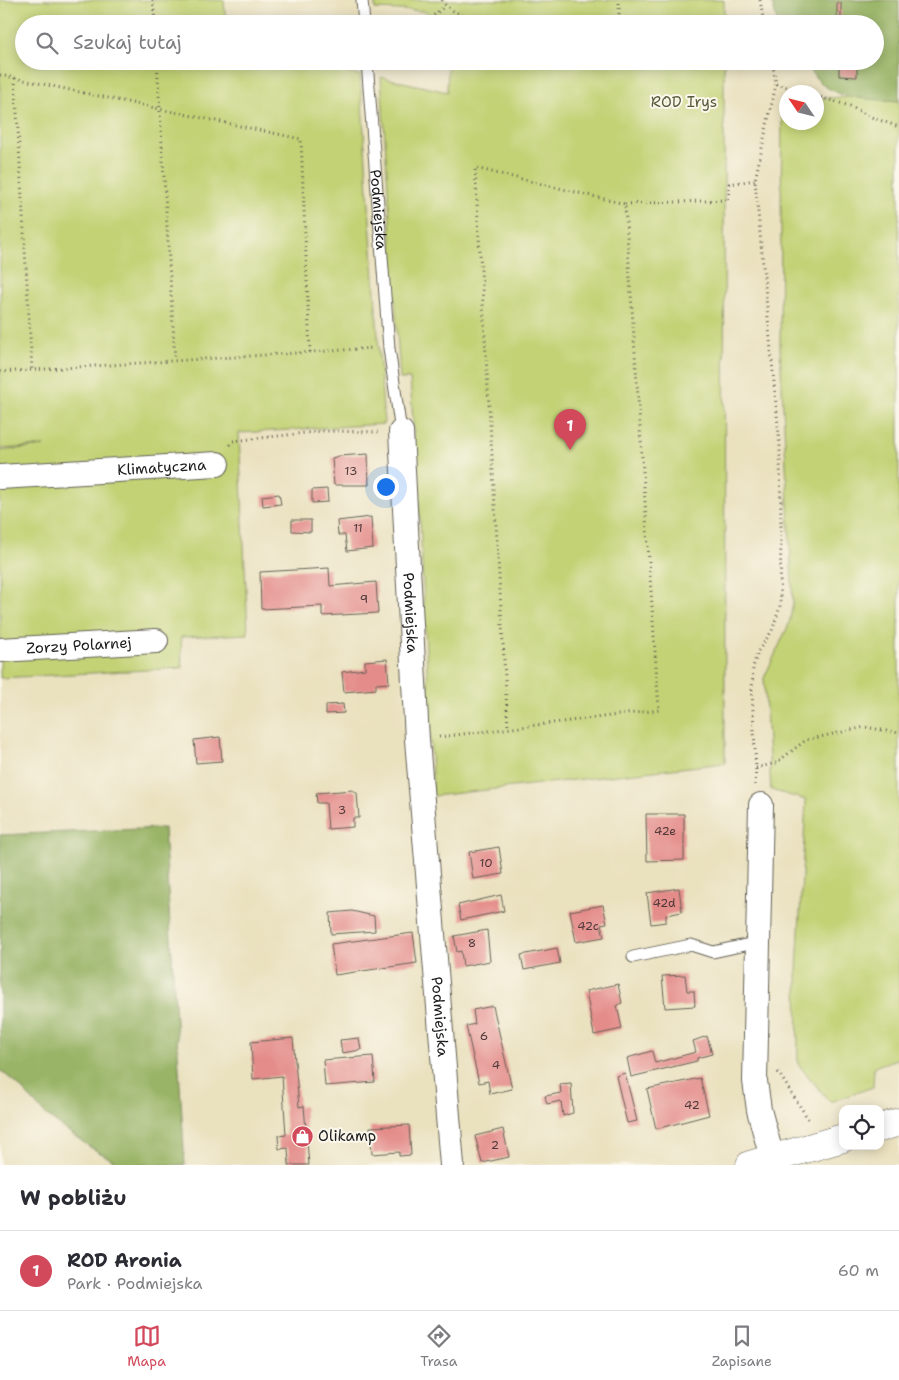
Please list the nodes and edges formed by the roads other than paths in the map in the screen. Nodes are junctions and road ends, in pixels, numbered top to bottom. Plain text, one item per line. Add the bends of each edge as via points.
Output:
1 (362, 0) edge
2 (363, 15) edge
3 (368, 70) edge
4 (400, 432) joint
5 (217, 464) road end
6 (0, 477) edge
7 (156, 641) dead end
8 (0, 650) edge
9 (761, 805) road end
10 (759, 942) junction
11 (633, 957) dead end
12 (899, 1122) edge
13 (884, 1127) edge
14 (839, 1139) edge
15 (766, 1163) edge
16 (452, 1165) edge

1 - 2 lane
3 - 4 lane, Podmiejska via 389,348
4 - 16 street, Podmiejska via 417,740
5 - 6 street, Klimatyczna
7 - 8 street, Zorzy Polarnej
9 - 10 street
10 - 11 lane via 713,952 691,946
10 - 15 street via 755,1081
12 - 13 street
14 - 15 street

